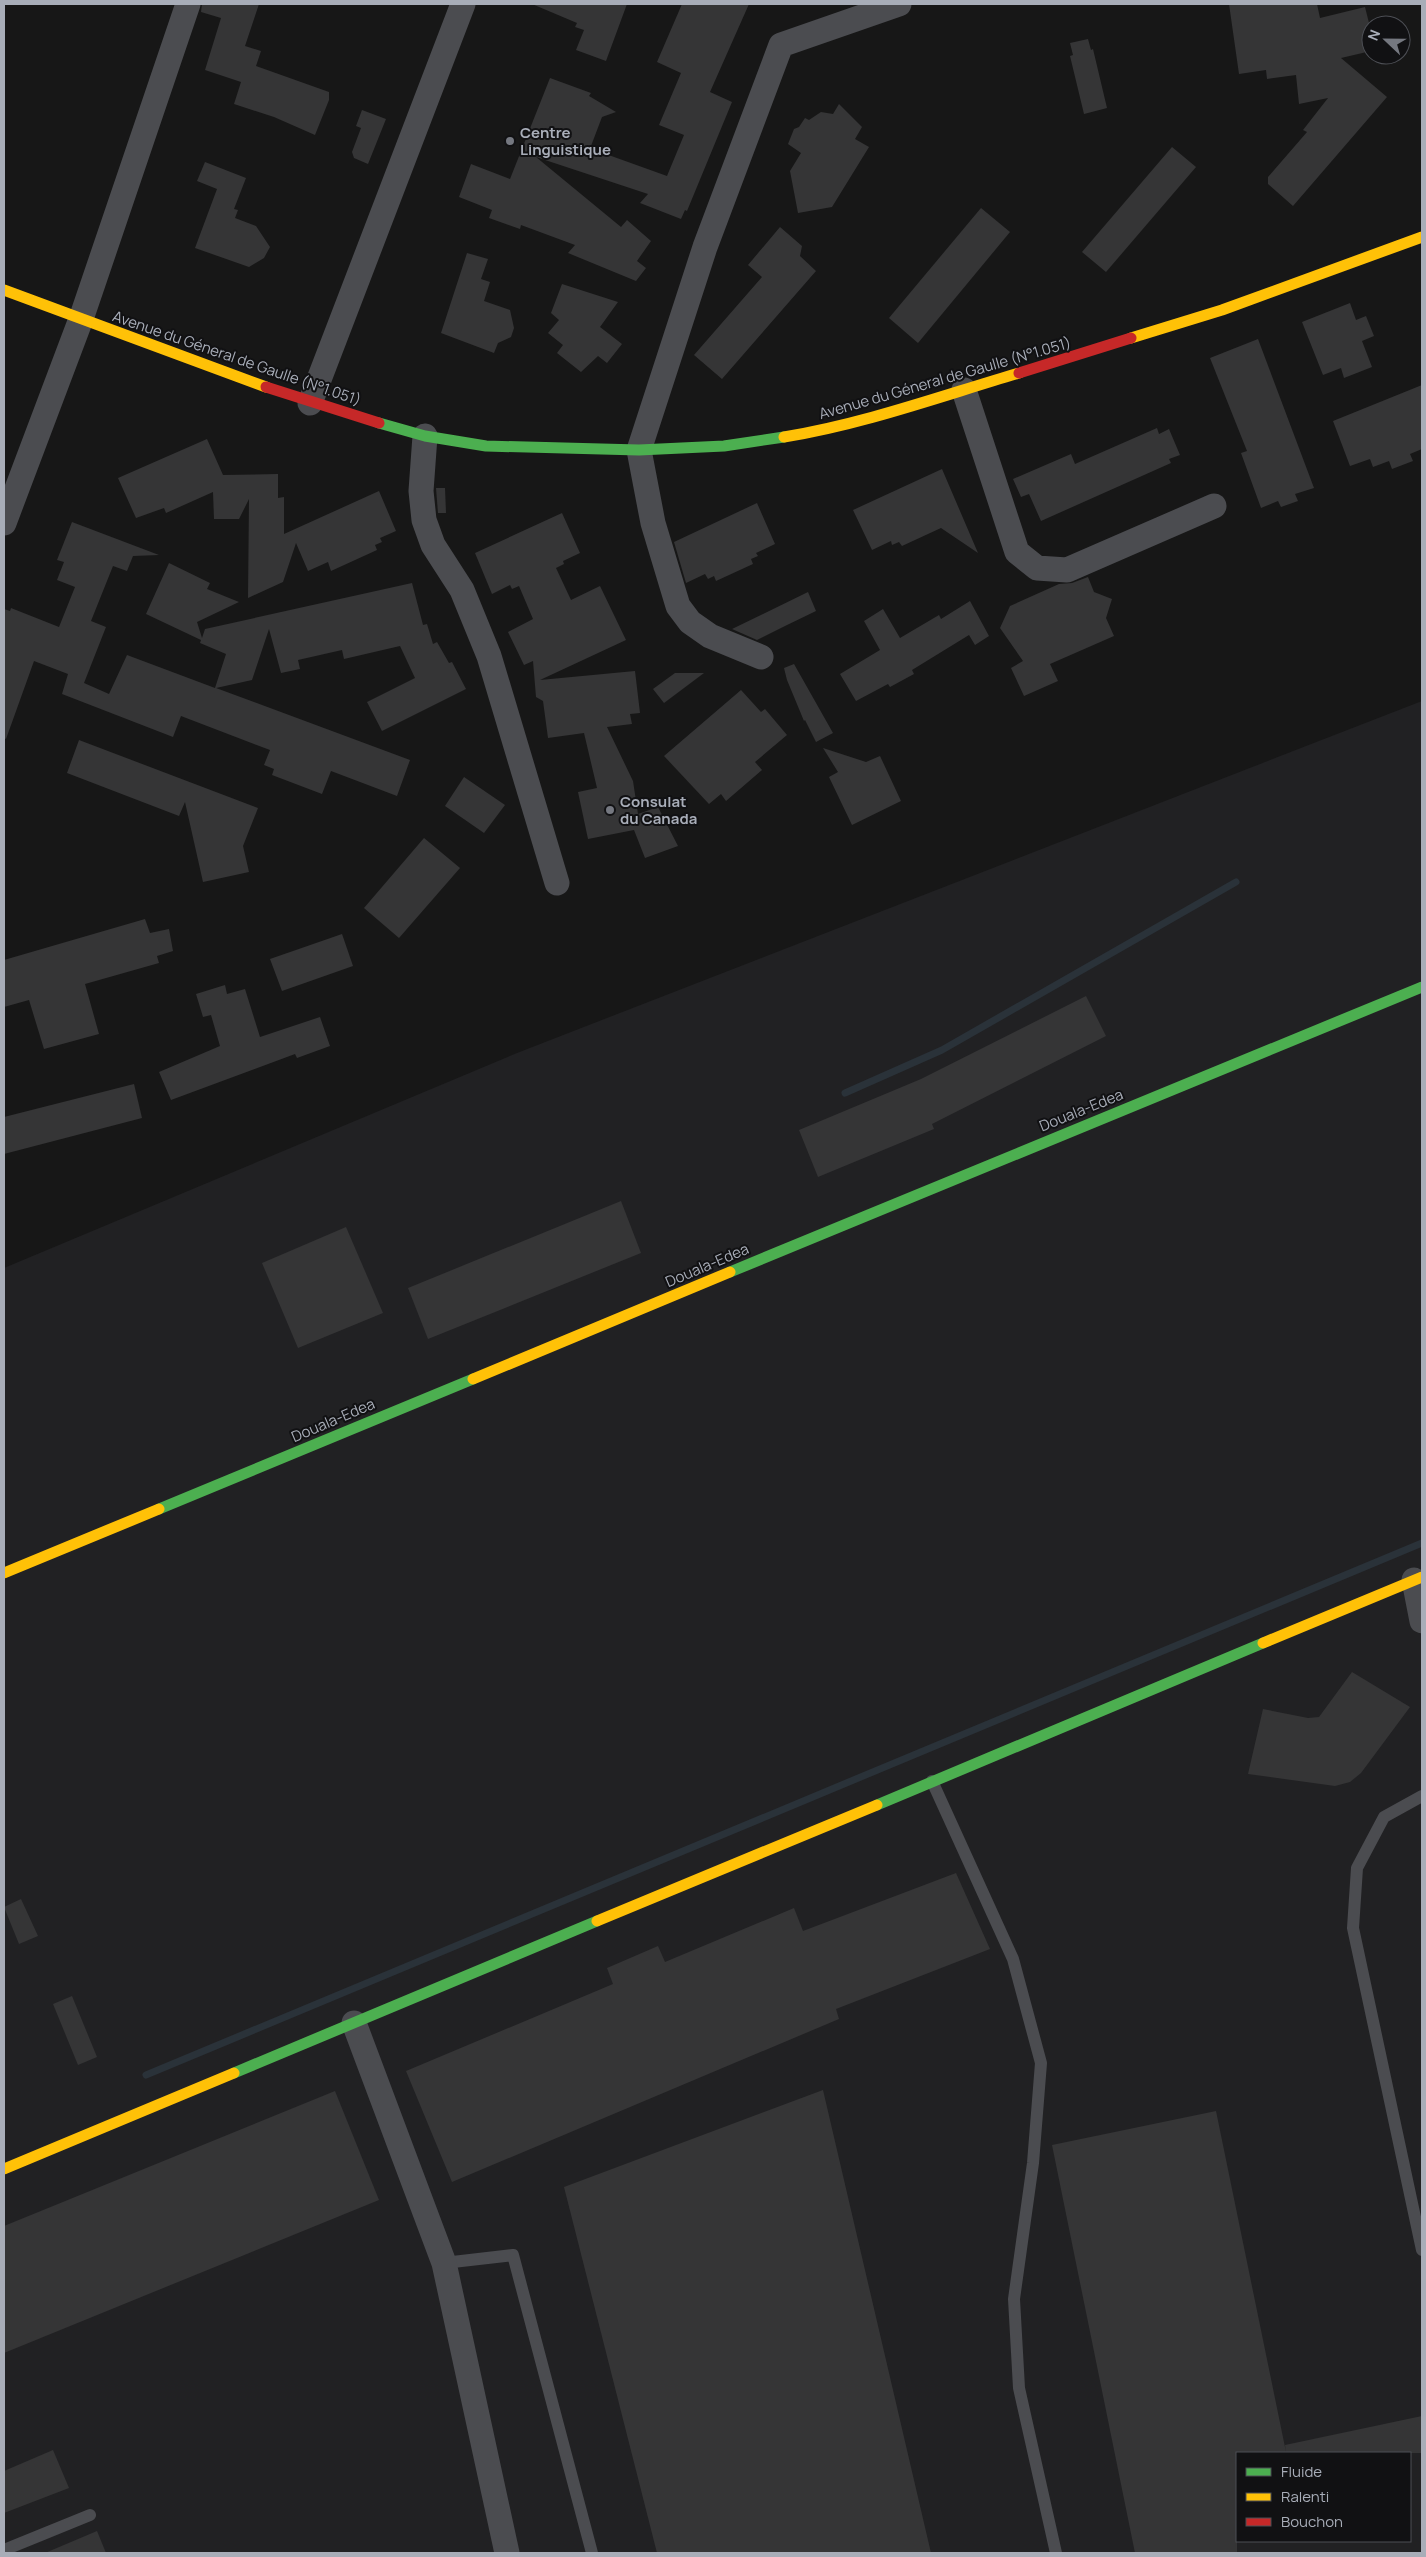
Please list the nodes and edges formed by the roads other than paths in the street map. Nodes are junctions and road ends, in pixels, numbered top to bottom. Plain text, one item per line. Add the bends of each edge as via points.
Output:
1 (188, 4) edge
2 (463, 4) edge
3 (900, 4) edge
4 (1422, 236) edge
5 (4, 290) edge
6 (81, 319) junction
7 (964, 390) junction
8 (310, 403) junction
9 (425, 436) junction
10 (639, 450) junction
11 (1214, 506) dead end
12 (4, 523) edge
13 (761, 657) dead end
14 (557, 883) dead end
15 (1422, 988) edge
16 (4, 1573) edge
17 (1418, 1579) edge
18 (1422, 1621) edge
19 (932, 1781) junction
20 (1422, 1796) edge
21 (354, 2023) junction
22 (4, 2169) edge
23 (1422, 2250) edge
24 (444, 2263) junction
25 (90, 2515) dead end
26 (4, 2550) edge
27 (507, 2553) edge
28 (592, 2553) edge
29 (1056, 2553) edge

1 - 6 street
2 - 8 street
3 - 10 street via 781,45 705,247
4 - 7 main road, Avenue du Géneral de Gaulle (N°1.051) via 1222,310
5 - 6 main road, Avenue du Géneral de Gaulle (N°1.051)
6 - 8 main road, Avenue du Géneral de Gaulle (N°1.051)
6 - 12 street
7 - 10 main road, Avenue du Géneral de Gaulle (N°1.051) via 815,432 724,446
7 - 11 street via 1018,552 1037,568 1067,570
8 - 9 main road, Avenue du Géneral de Gaulle (N°1.051)
9 - 10 main road, Avenue du Géneral de Gaulle (N°1.051) via 486,446
9 - 14 street via 421,491 424,520 434,545 462,590 489,656
10 - 13 street via 653,522 678,606 690,622 710,636
15 - 16 main road, Douala-Edea via 1032,1146
17 - 18 street
17 - 19 main road
19 - 21 main road
19 - 29 lane via 1013,1959 1041,2063 1033,2163 1014,2299 1019,2388
20 - 23 lane via 1384,1817 1357,1868 1353,1928
21 - 22 main road
21 - 24 street
24 - 27 street
24 - 28 lane via 513,2255
25 - 26 lane

